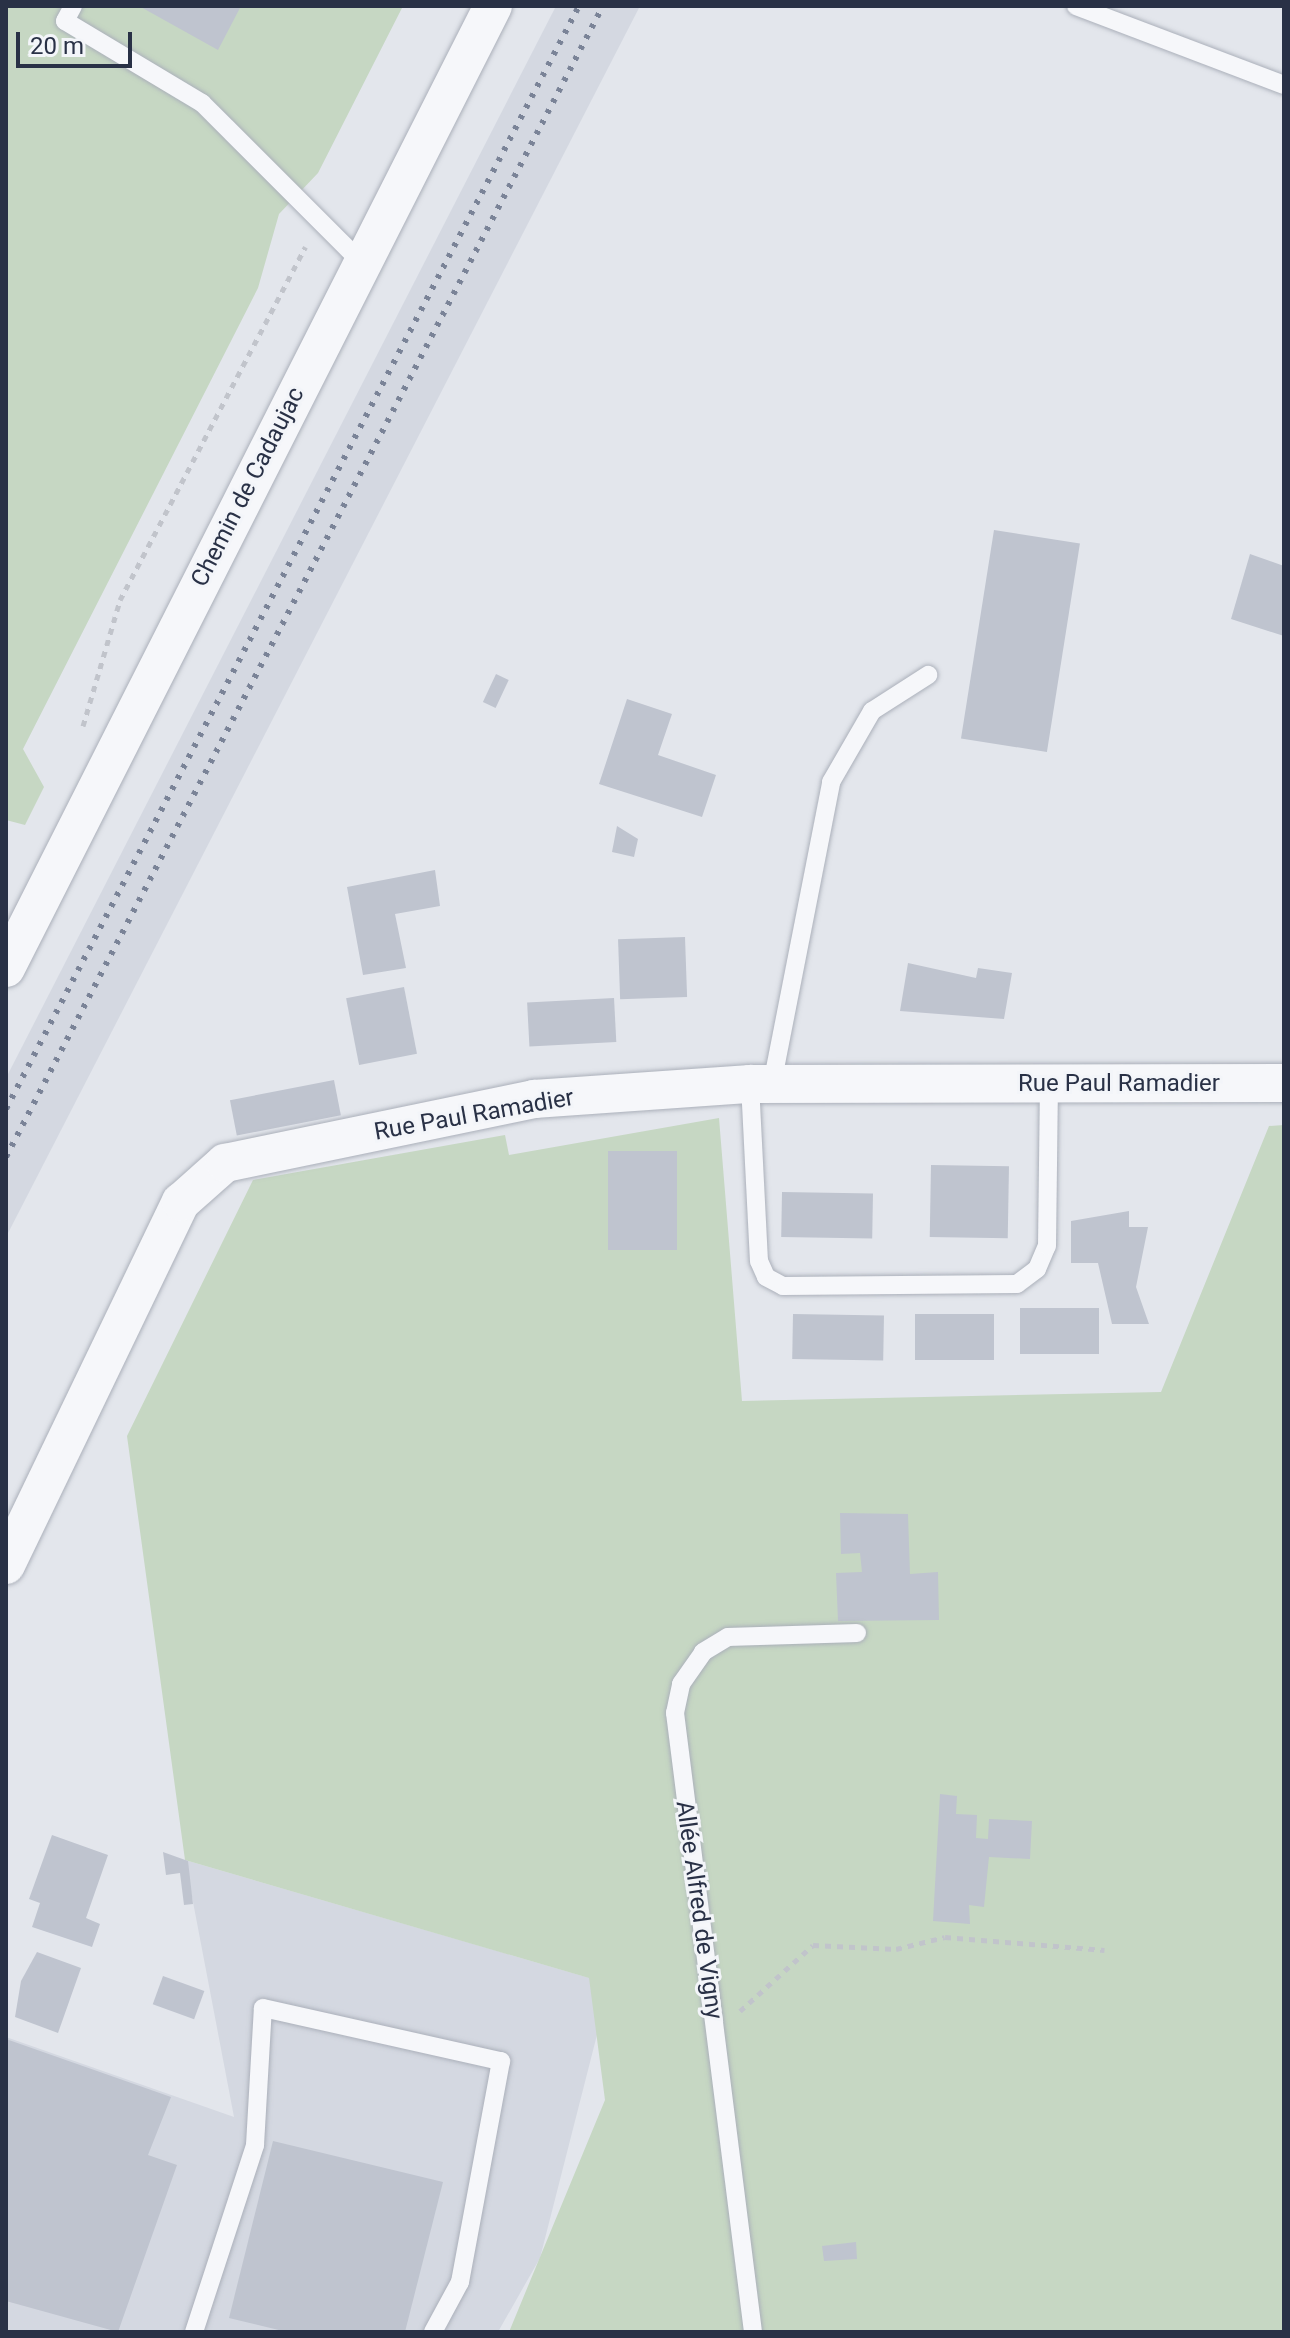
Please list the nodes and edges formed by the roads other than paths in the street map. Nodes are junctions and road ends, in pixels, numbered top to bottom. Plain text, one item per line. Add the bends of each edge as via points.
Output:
1 (73, 6) edge
2 (493, 6) edge
3 (1076, 6) edge
4 (1284, 85) edge
5 (361, 262) junction
6 (928, 675) dead end
7 (6, 968) edge
8 (1284, 1083) edge
9 (761, 1084) junction
10 (1049, 1085) junction
11 (6, 1565) edge
12 (857, 1633) dead end
13 (194, 2332) edge
14 (433, 2332) edge
15 (753, 2332) edge

1 - 5 lane via 65,21 202,103
2 - 5 street, Chemin de Cadaujac
3 - 4 lane
5 - 7 street, Chemin de Cadaujac
6 - 9 lane via 872,711 831,782
8 - 10 street, Rue Paul Ramadier
9 - 10 street, Rue Paul Ramadier
9 - 10 lane via 759,1261 766,1277 783,1286 1017,1284 1037,1269 1047,1246
9 - 11 street, Rue Paul Ramadier via 534,1099 208,1171 169,1225
12 - 15 lane, Allée Alfred de Vigny via 728,1637 703,1652 681,1684 679,1761
13 - 14 lane via 255,2145 263,2008 501,2061 460,2282

